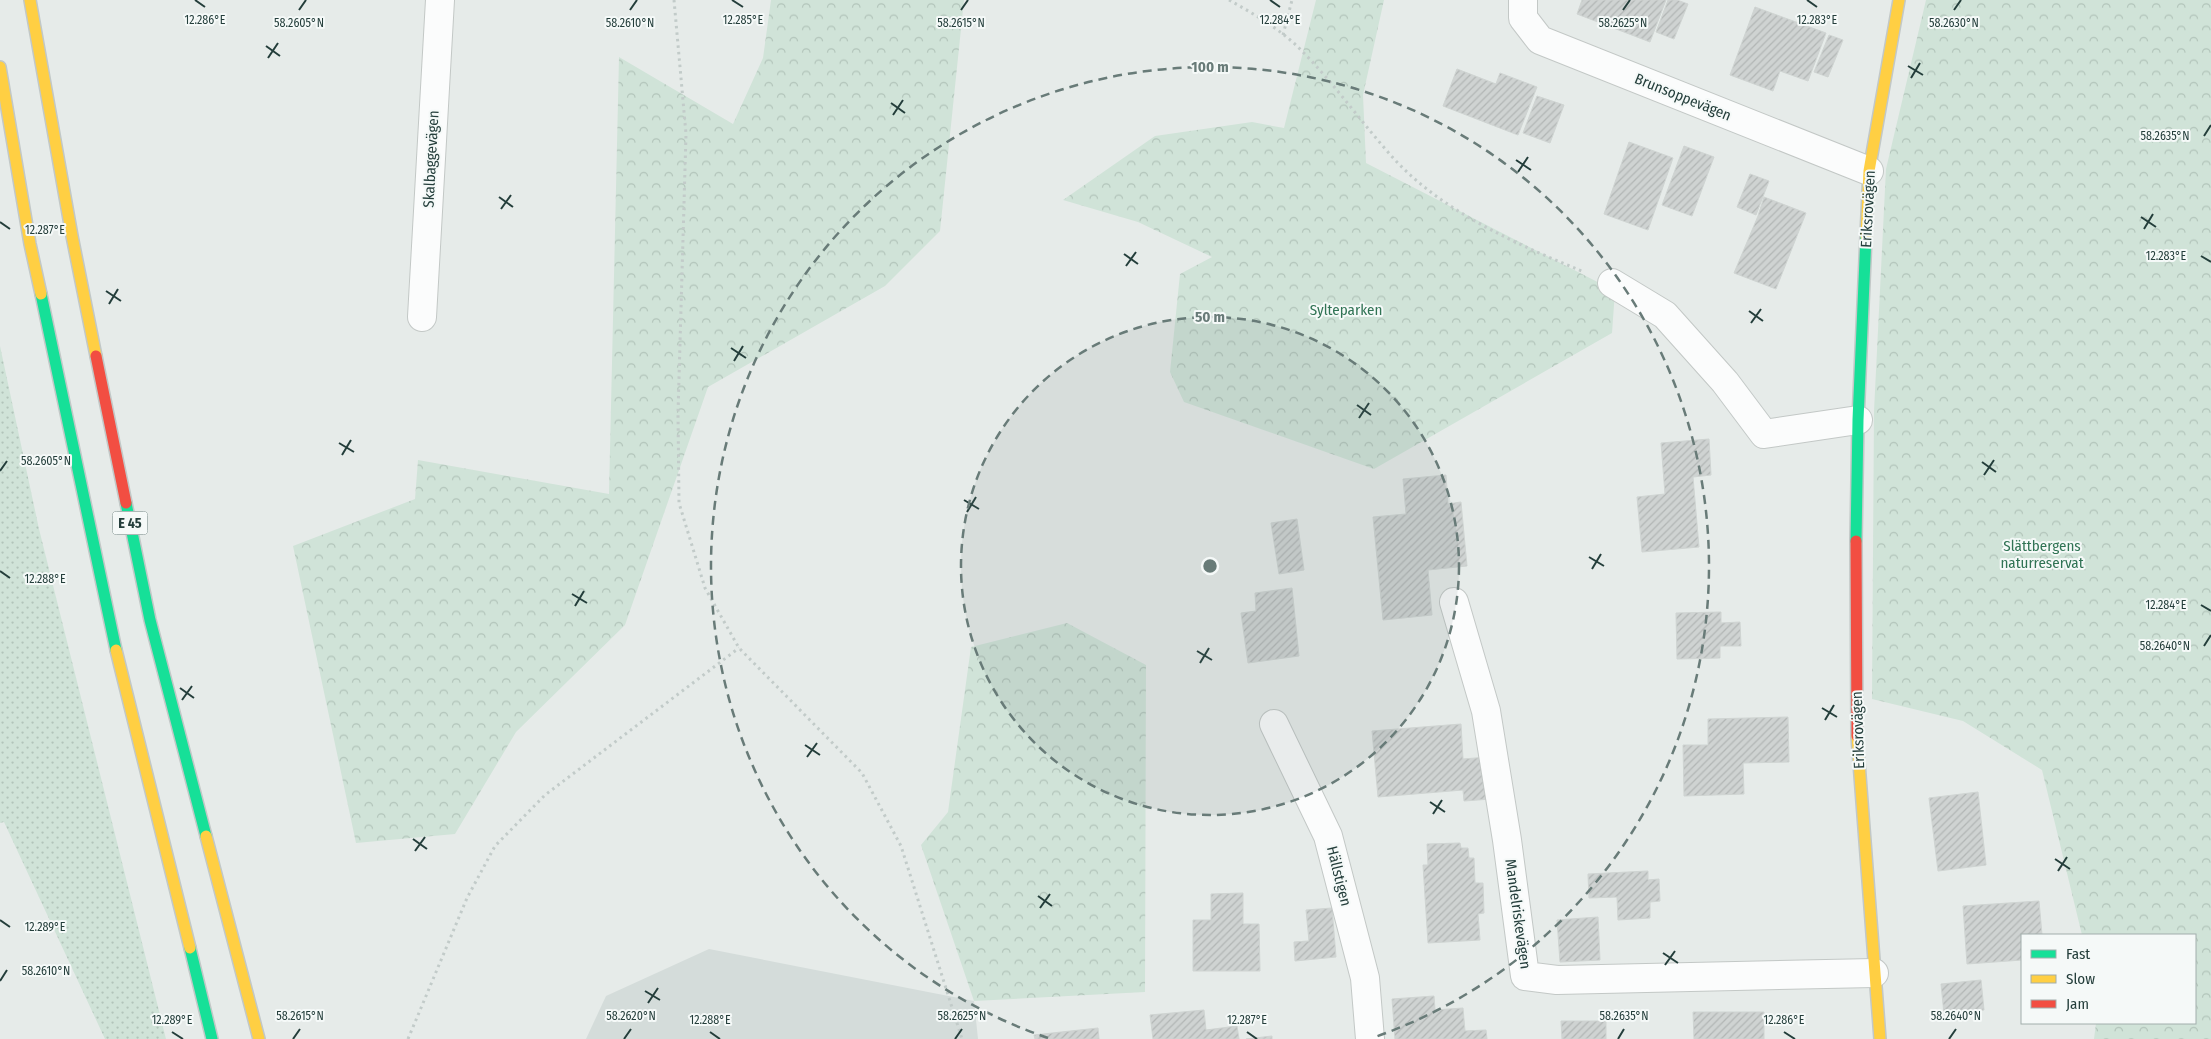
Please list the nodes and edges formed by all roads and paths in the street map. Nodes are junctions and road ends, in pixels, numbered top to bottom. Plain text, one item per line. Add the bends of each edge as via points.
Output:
1 (30, 0) edge
2 (440, 0) edge
3 (674, 0) edge
4 (1229, 0) edge
5 (1292, 0) edge
6 (1523, 0) edge
7 (1899, 0) edge
8 (1283, 35) junction
9 (0, 67) edge
10 (1869, 171) junction
11 (1612, 283) joint
12 (422, 317) dead end
13 (1858, 420) junction
14 (1454, 602) dead end
15 (739, 648) junction
16 (1274, 724) dead end
17 (1874, 973) junction
18 (212, 1039) edge
19 (259, 1039) edge
20 (408, 1039) edge
21 (962, 1039) edge
22 (1370, 1039) edge
23 (1880, 1039) edge

1 - 19 main road, E 45 via 72,236 150,620
2 - 12 street, Skalbaggevägen
3 - 15 path via 686,134 678,413 679,503 705,588
4 - 8 path via 1260,17
5 - 8 path
6 - 10 street, Brunsoppevägen via 1524,18 1540,40
7 - 10 main road, Eriksrovägen
8 - 11 path via 1300,48 1397,162 1434,194 1478,222 1540,253
9 - 18 main road, E 45 via 30,244 114,642
10 - 13 main road, Eriksrovägen
11 - 13 street via 1665,315 1725,382 1764,434
13 - 17 main road, Eriksrovägen via 1857,738
14 - 17 street, Mandelriskevägen via 1486,711 1525,976 1557,980
15 - 20 path via 545,795 495,846 467,898
15 - 21 path via 862,773 901,846
16 - 22 street, Hällstigen via 1328,836 1364,978
17 - 23 main road, Eriksrovägen

